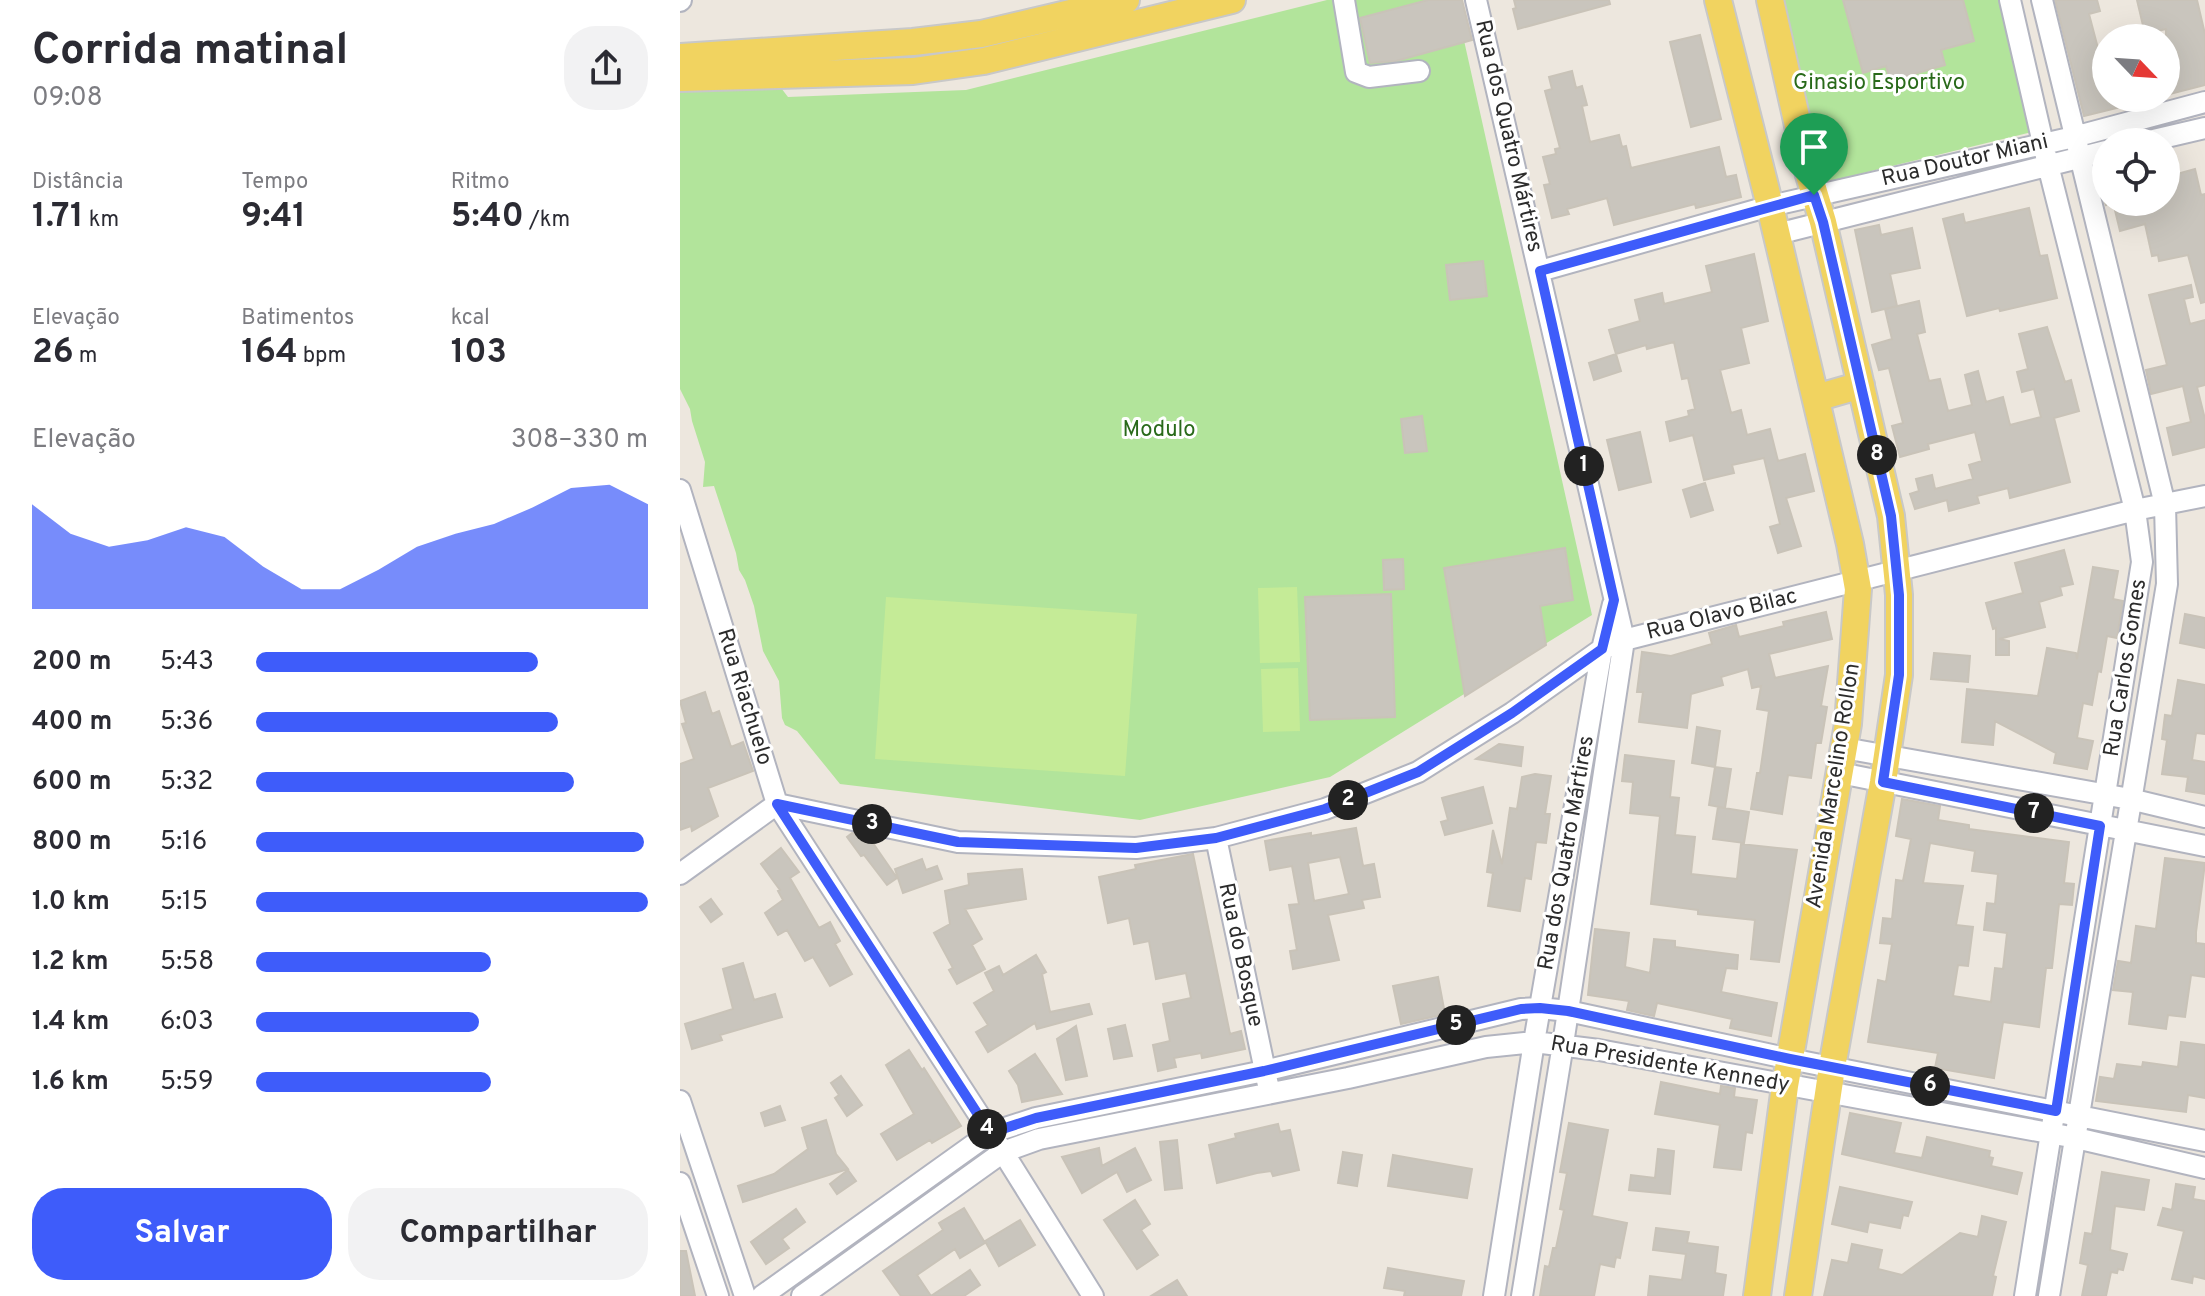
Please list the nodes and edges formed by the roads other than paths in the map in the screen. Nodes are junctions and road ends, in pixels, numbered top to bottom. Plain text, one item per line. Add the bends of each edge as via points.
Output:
1 (1126, 0) edge
2 (1232, 0) edge
3 (1344, 0) edge
4 (1476, 0) edge
5 (1718, 0) edge
6 (1770, 0) edge
7 (2010, 0) edge
8 (2042, 0) edge
9 (680, 57) edge
10 (1419, 71) dead end
11 (680, 78) edge
12 (2205, 102) edge
13 (2205, 128) edge
14 (2180, 134) edge
15 (2074, 137) junction
16 (2043, 144) junction
17 (2092, 155) edge
18 (2079, 158) junction
19 (2048, 165) junction
20 (1814, 195) junction
21 (1770, 206) junction
22 (1823, 222) junction
23 (1777, 234) junction
24 (1540, 271) junction
25 (1861, 385) junction
26 (1816, 398) junction
27 (680, 490) edge
28 (2205, 496) edge
29 (2165, 505) junction
30 (2135, 510) junction
31 (1897, 572) junction
32 (1856, 580) junction
33 (1614, 600) junction
34 (1624, 640) junction
35 (1602, 649) junction
36 (1842, 761) junction
37 (1885, 769) junction
38 (2105, 796) junction
39 (2130, 799) junction
40 (777, 804) junction
41 (2205, 817) edge
42 (2100, 826) junction
43 (2125, 830) junction
44 (1216, 838) junction
45 (2205, 846) edge
46 (1564, 870) junction
47 (1589, 873) junction
48 (680, 874) edge
49 (1540, 1008) junction
50 (1568, 1011) junction
51 (1534, 1042) junction
52 (1563, 1044) junction
53 (1790, 1059) junction
54 (1832, 1067) junction
55 (1264, 1071) junction
56 (1785, 1086) junction
57 (1966, 1093) junction
58 (1270, 1094) junction
59 (1828, 1094) junction
60 (680, 1101) edge
61 (2056, 1111) junction
62 (2080, 1114) junction
63 (1959, 1117) junction
64 (990, 1133) junction
65 (2052, 1134) junction
66 (2076, 1138) junction
67 (2205, 1141) edge
68 (1003, 1152) junction
69 (2205, 1168) edge
70 (680, 1183) edge
71 (718, 1296) edge
72 (745, 1296) edge
73 (762, 1296) edge
74 (802, 1296) edge
75 (1093, 1296) edge
76 (1494, 1296) edge
77 (1522, 1296) edge
78 (1757, 1296) edge
79 (1798, 1296) edge
80 (2025, 1296) edge
81 (2049, 1296) edge

1 - 9 main road via 981,34
2 - 11 main road via 956,65
3 - 10 street via 1356,72 1369,77
4 - 24 street, Rua dos Quatro Mártires
5 - 21 main road, Avenida Marcelino Rollon
6 - 20 main road, Avenida Marcelino Rollon
7 - 16 street, Rua Carlos Gomes
8 - 15 street, Rua Carlos Gomes
12 - 15 street, Rua Doutor Miani
13 - 14 street
15 - 16 street, Rua Doutor Miani
15 - 18 street, Rua Carlos Gomes
16 - 19 street, Rua Carlos Gomes
16 - 20 street, Rua Doutor Miani
17 - 18 street, Rua Doutor Miani
18 - 19 street, Rua Doutor Miani
18 - 29 street, Rua Carlos Gomes
19 - 22 street, Rua Doutor Miani
19 - 30 street, Rua Carlos Gomes
20 - 21 street, Rua Doutor Miani
20 - 22 main road, Avenida Marcelino Rollon
21 - 23 main road, Avenida Marcelino Rollon
21 - 24 street, Rua Doutor Miani
22 - 23 street, Rua Doutor Miani
22 - 25 main road, Avenida Marcelino Rollon
23 - 26 main road, Avenida Marcelino Rollon
24 - 33 street, Rua dos Quatro Mártires
25 - 26 main road
25 - 31 main road, Avenida Marcelino Rollon via 1891,516
26 - 32 main road, Avenida Marcelino Rollon
27 - 40 street, Rua Riachuelo
28 - 29 street, Rua Olavo Bilac
29 - 30 street, Rua Olavo Bilac
29 - 39 street, Rua Carlos Gomes via 2167,584
30 - 31 street, Rua Olavo Bilac
30 - 38 street, Rua Carlos Gomes via 2142,562
31 - 32 street, Rua Olavo Bilac
31 - 37 main road, Avenida Marcelino Rollon via 1899,675
32 - 34 street, Rua Olavo Bilac
32 - 36 main road, Avenida Marcelino Rollon via 1855,652
33 - 34 street, Rua dos Quatro Mártires
33 - 35 street, Rua dos Quatro Mártires
34 - 35 street, Rua Olavo Bilac
34 - 47 street, Rua dos Quatro Mártires
35 - 44 street, Rua Olavo Bilac via 1418,772 1325,809
35 - 46 street, Rua dos Quatro Mártires
36 - 37 street
36 - 53 main road, Avenida Marcelino Rollon
37 - 38 street
37 - 42 street
37 - 54 main road, Avenida Marcelino Rollon
38 - 39 street
38 - 42 street, Rua Carlos Gomes
39 - 41 street
39 - 43 street, Rua Carlos Gomes
40 - 44 street, Rua Olavo Bilac via 958,842 1136,848
40 - 48 street
40 - 64 street, Rua Riachuelo
42 - 43 street
42 - 61 street, Rua Carlos Gomes
43 - 45 street
43 - 62 street, Rua Carlos Gomes
44 - 55 street, Rua do Bosque
46 - 47 street
46 - 49 street, Rua dos Quatro Mártires
47 - 50 street, Rua dos Quatro Mártires
49 - 50 street, Rua Presidente Kennedy
49 - 51 street, Rua dos Quatro Mártires
49 - 55 street, Rua Presidente Kennedy
50 - 52 street, Rua dos Quatro Mártires
50 - 53 street, Rua Presidente Kennedy
51 - 52 street, Rua Presidente Kennedy
51 - 58 street, Rua Presidente Kennedy via 1486,1047
51 - 76 street, Rua dos Quatro Mártires
52 - 56 street, Rua Presidente Kennedy
52 - 77 street, Rua dos Quatro Mártires
53 - 54 street, Rua Presidente Kennedy
53 - 56 main road, Avenida Marcelino Rollon
54 - 57 street, Rua Presidente Kennedy
54 - 59 main road, Avenida Marcelino Rollon
55 - 58 street, Rua do Bosque
55 - 64 street, Rua Presidente Kennedy via 1036,1118
56 - 59 street, Rua Presidente Kennedy
56 - 78 main road, Avenida Marcelino Rollon
57 - 61 street, Rua Presidente Kennedy
57 - 63 street
58 - 68 street, Rua Presidente Kennedy via 1039,1139
59 - 63 street, Rua Presidente Kennedy
59 - 79 main road, Avenida Marcelino Rollon
60 - 72 street
61 - 62 street, Rua Presidente Kennedy
61 - 65 street, Rua Carlos Gomes
62 - 66 street, Rua Carlos Gomes
62 - 67 street, Rua Presidente Kennedy
63 - 65 street, Rua Presidente Kennedy
64 - 68 street, Rua Riachuelo
64 - 73 street, Rua Presidente Kennedy
65 - 66 street, Rua Presidente Kennedy
65 - 80 street, Rua Carlos Gomes
66 - 69 street, Rua Presidente Kennedy
66 - 81 street, Rua Carlos Gomes
68 - 74 street, Rua Presidente Kennedy
68 - 75 street, Rua Riachuelo
70 - 71 street

